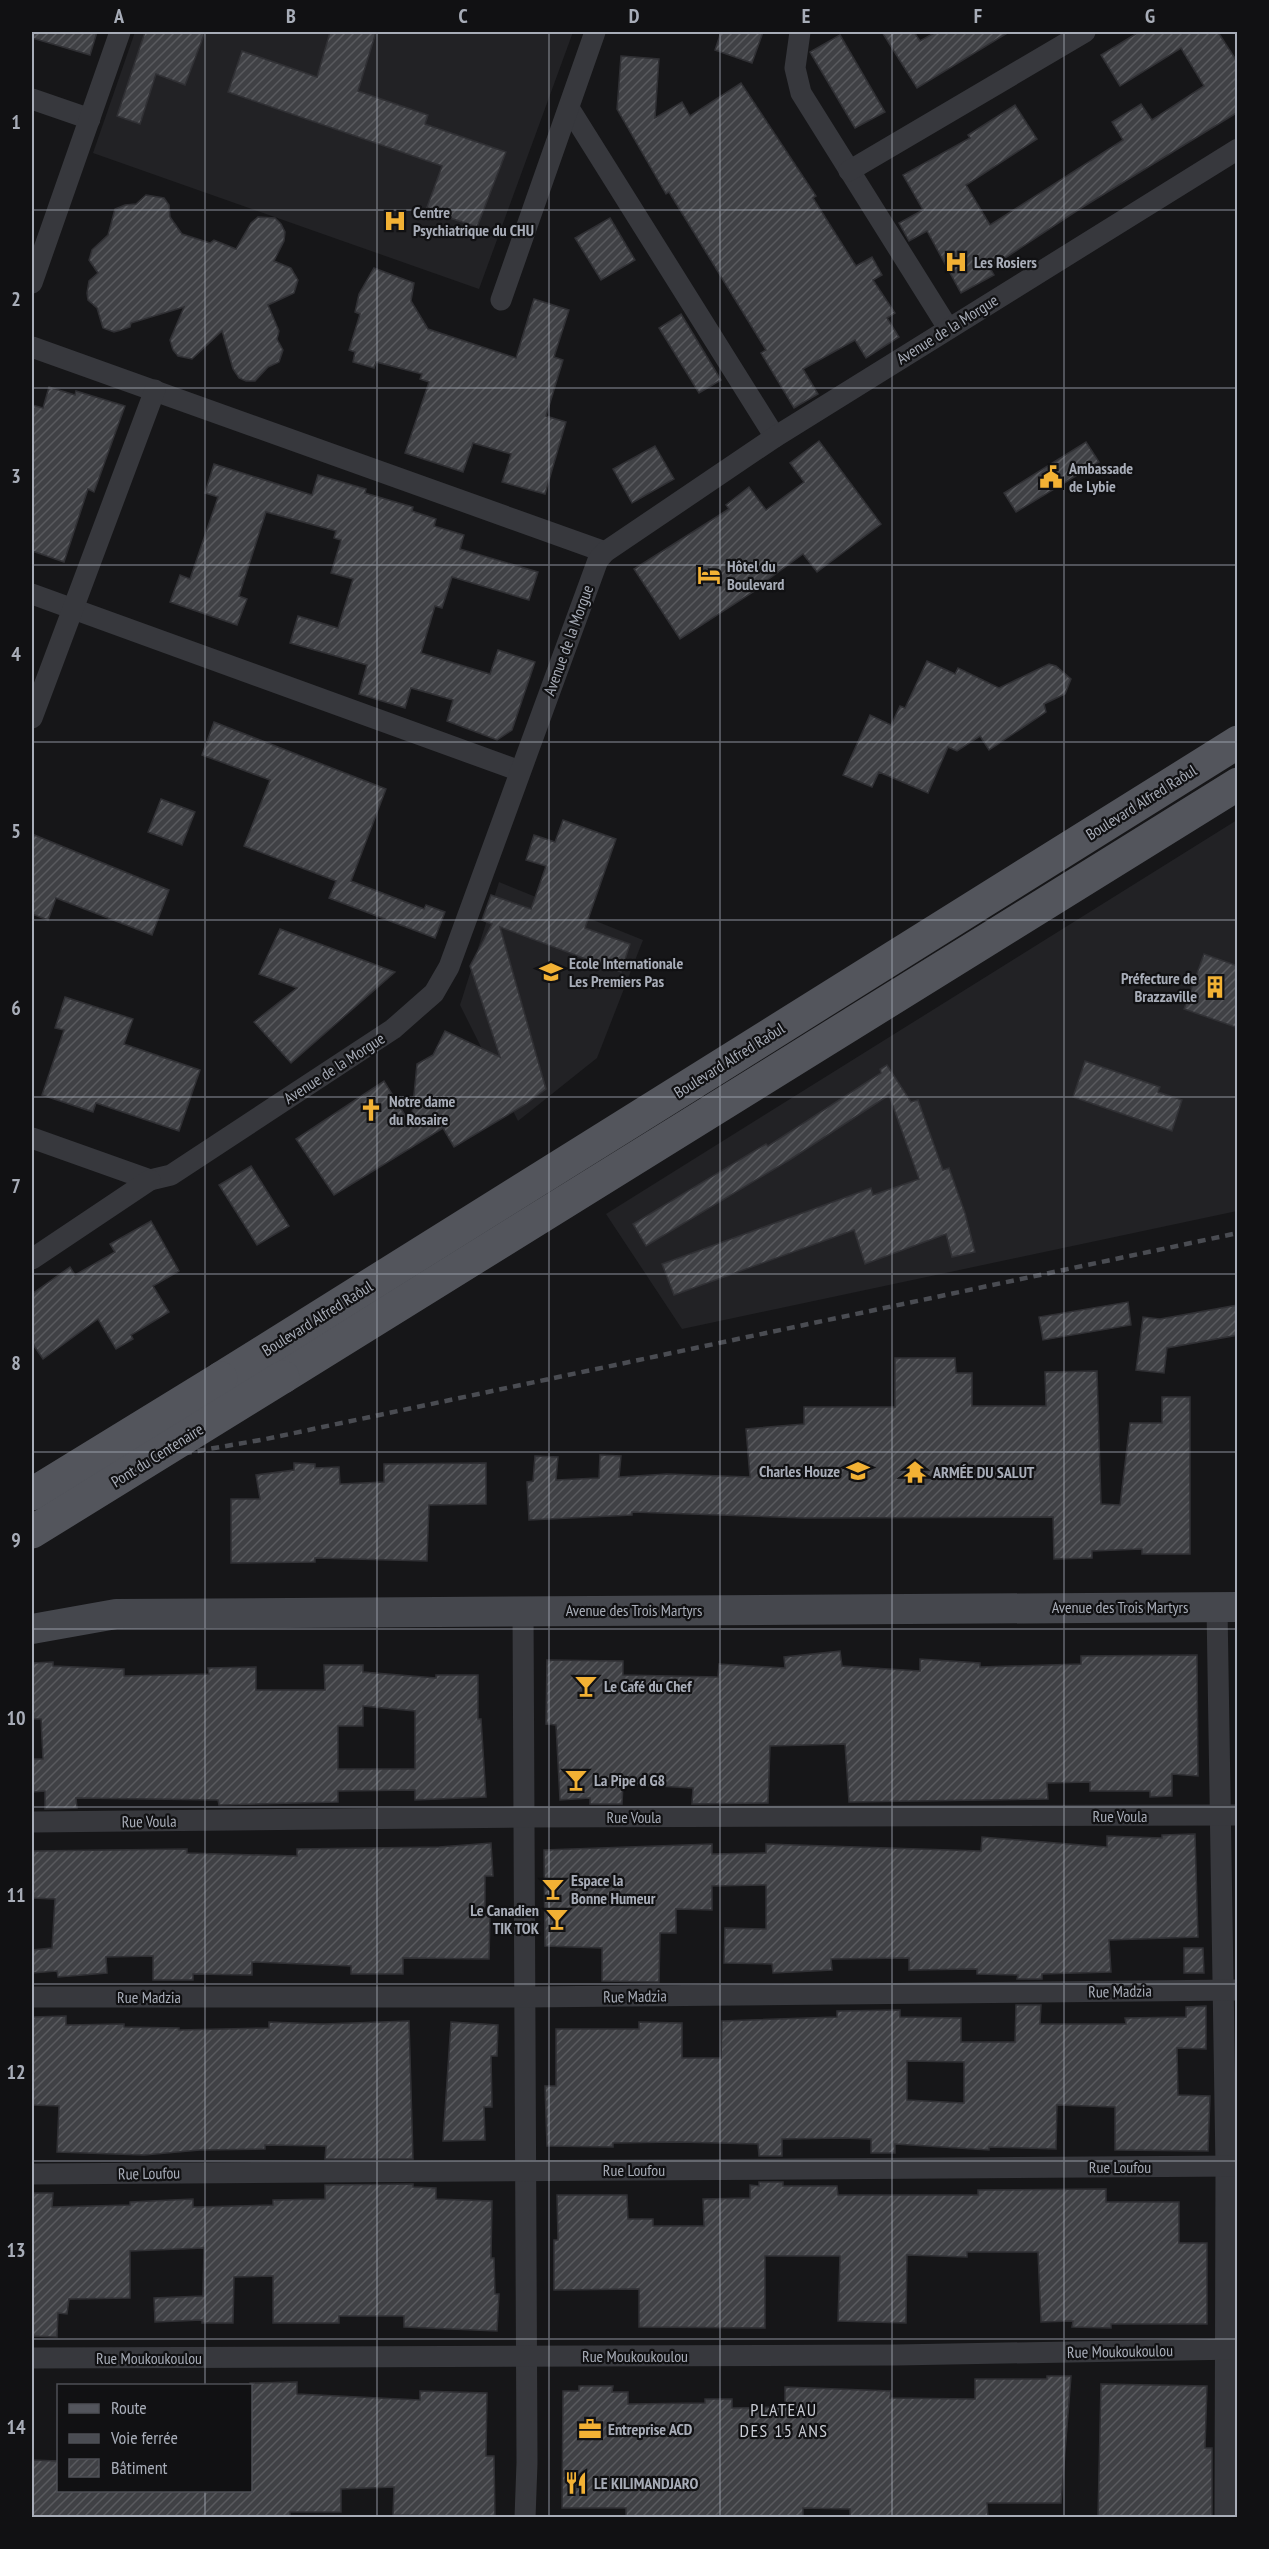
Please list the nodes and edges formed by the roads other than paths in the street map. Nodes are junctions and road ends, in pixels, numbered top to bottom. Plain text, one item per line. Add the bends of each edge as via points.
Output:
1 (120, 32) edge
2 (595, 32) edge
3 (800, 32) edge
4 (1075, 34) edge
5 (32, 99) edge
6 (569, 108) junction
7 (90, 119) junction
8 (1238, 149) edge
9 (849, 171) junction
10 (32, 283) edge
11 (501, 300) dead end
12 (948, 328) junction
13 (32, 347) edge
14 (155, 390) junction
15 (776, 436) junction
16 (605, 552) junction
17 (32, 594) edge
18 (71, 608) junction
19 (32, 718) edge
20 (1238, 742) edge
21 (520, 771) junction
22 (1238, 784) edge
23 (32, 1138) edge
24 (150, 1180) junction
25 (32, 1259) edge
26 (221, 1378) joint
27 (32, 1494) edge
28 (32, 1532) edge
29 (1227, 1607) edge
30 (523, 1610) junction
31 (32, 1629) edge
32 (1228, 1816) edge
33 (525, 1817) junction
34 (32, 1822) edge
35 (1230, 1990) edge
36 (32, 1997) edge
37 (526, 1997) junction
38 (1232, 2166) edge
39 (524, 2171) junction
40 (32, 2174) edge
41 (1231, 2349) edge
42 (525, 2356) junction
43 (32, 2358) edge
44 (525, 2517) edge
45 (1225, 2517) edge

1 - 7 street
2 - 6 street
3 - 9 street via 795,68 801,93
4 - 9 street
5 - 7 street
6 - 11 street
6 - 15 street
7 - 10 street
8 - 12 street, Avenue de la Morgue
9 - 12 street
12 - 15 street, Avenue de la Morgue
13 - 14 street
14 - 16 street
14 - 18 street
15 - 16 street, Avenue de la Morgue
16 - 21 street, Avenue de la Morgue via 598,560
17 - 18 street
18 - 19 street
18 - 21 street
20 - 26 main road, Boulevard Alfred Raôul
21 - 24 street, Avenue de la Morgue via 449,967 434,993 393,1029 181,1169
22 - 28 main road, Pont du Centenaire, bridge
23 - 24 street
24 - 25 street, Avenue de la Morgue
26 - 27 main road, Pont du Centenaire, bridge
29 - 30 main road, Avenue des Trois Martyrs
29 - 32 street
30 - 31 main road, Avenue des Trois Martyrs via 116,1614
30 - 33 street
32 - 33 street, Rue Voula
32 - 35 street
33 - 34 street, Rue Voula
33 - 37 street
35 - 37 street, Rue Madzia
35 - 38 street
36 - 37 street, Rue Madzia
37 - 39 street
38 - 39 street, Rue Loufou
38 - 41 street
39 - 40 street, Rue Loufou
39 - 42 street
41 - 42 street, Rue Moukoukoulou
41 - 45 street
42 - 43 street, Rue Moukoukoulou
42 - 44 street

